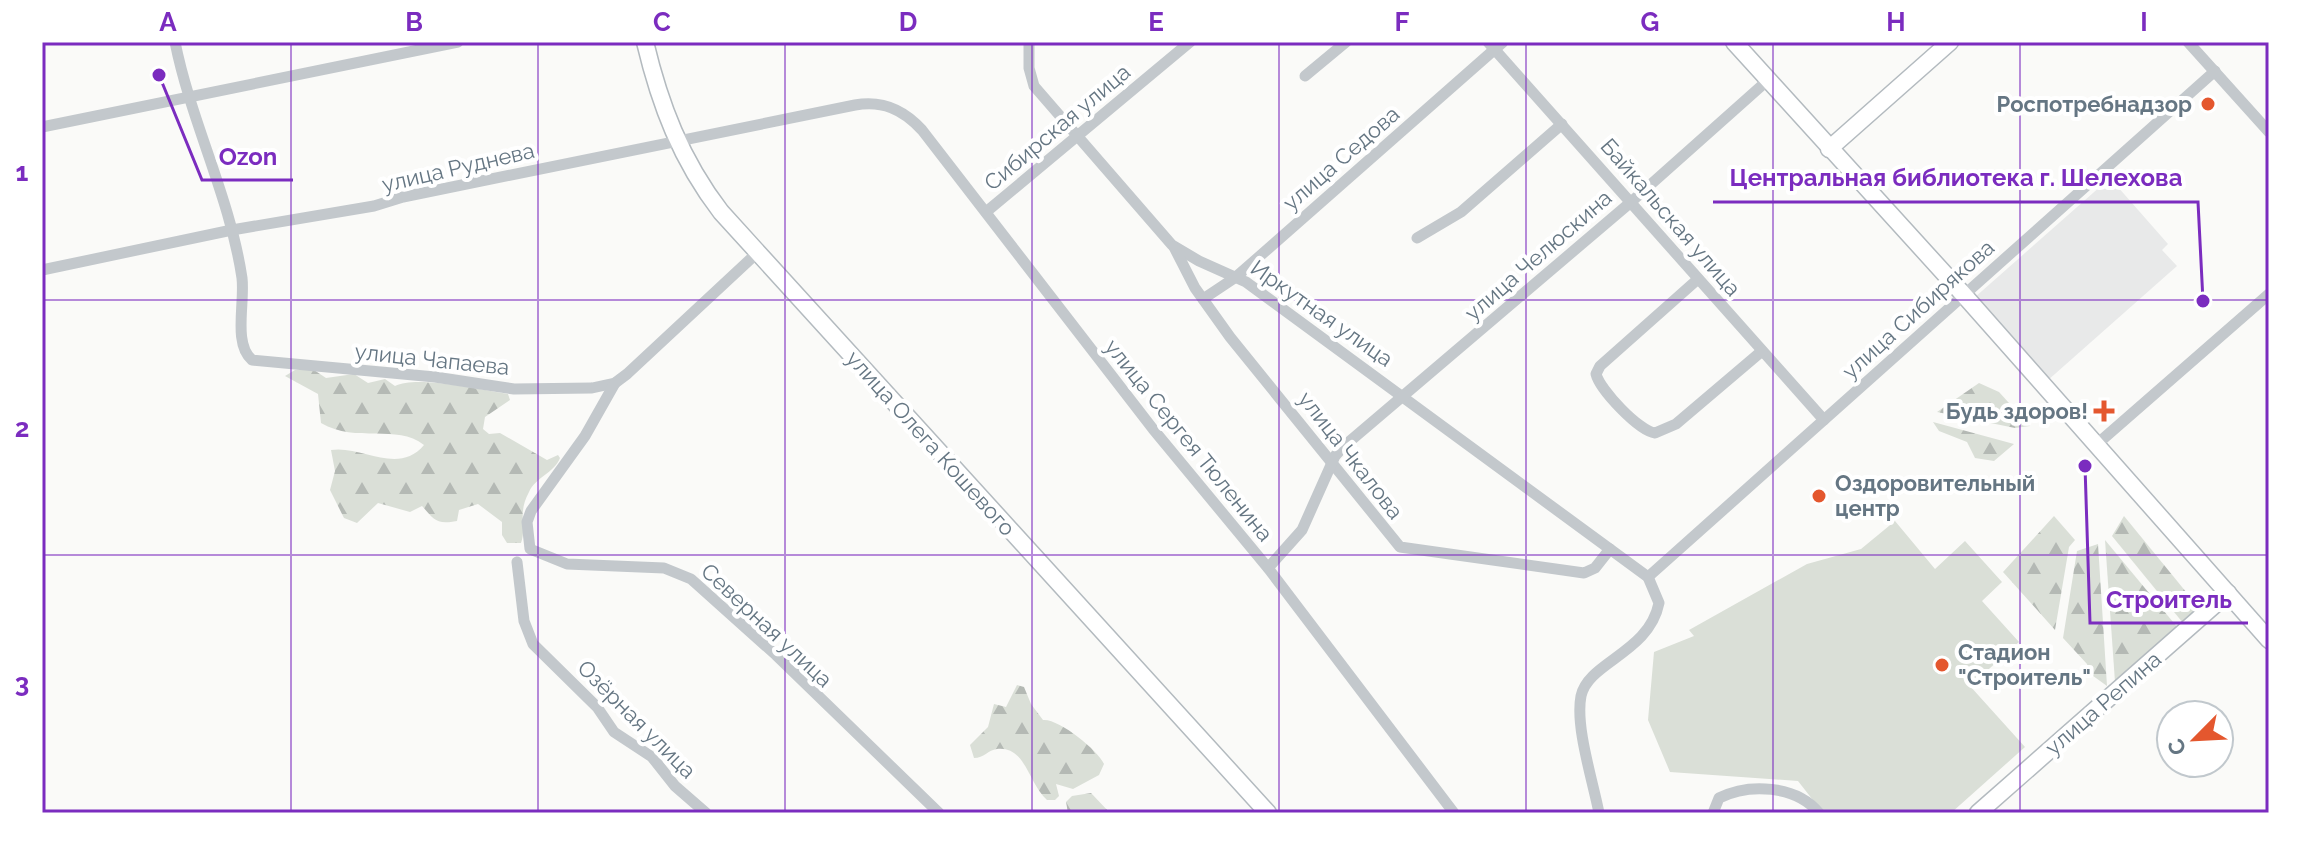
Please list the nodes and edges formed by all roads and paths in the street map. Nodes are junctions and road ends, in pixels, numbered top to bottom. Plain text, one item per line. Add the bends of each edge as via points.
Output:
1 (175, 42) edge
2 (458, 42) edge
3 (645, 42) edge
4 (1029, 42) edge
5 (1190, 42) edge
6 (1346, 42) edge
7 (1734, 42) edge
8 (1950, 42) edge
9 (2188, 42) edge
10 (1495, 45) edge
11 (2215, 71) junction
12 (1305, 76) dead end
13 (1768, 80) junction
14 (189, 97) junction
15 (883, 104) joint
16 (1562, 124) junction
17 (42, 127) edge
18 (2269, 132) edge
19 (1076, 138) junction
20 (676, 142) junction
21 (1829, 149) junction
22 (1631, 202) junction
23 (986, 212) junction
24 (232, 230) junction
25 (1417, 238) dead end
26 (1172, 245) junction
27 (757, 253) junction
28 (42, 270) edge
29 (1236, 277) junction
30 (1698, 279) junction
31 (1963, 294) junction
32 (2269, 294) edge
33 (1203, 299) junction
34 (1762, 351) junction
35 (615, 383) junction
36 (1405, 396) junction
37 (1824, 420) junction
38 (2096, 445) junction
39 (1333, 465) junction
40 (1610, 549) junction
41 (517, 562) dead end
42 (1268, 568) junction
43 (1648, 577) junction
44 (2228, 593) junction
45 (2269, 640) edge
46 (706, 813) edge
47 (939, 813) edge
48 (1268, 813) edge
49 (1454, 813) edge
50 (1599, 813) edge
51 (1713, 813) edge
52 (1819, 813) edge
53 (1978, 813) edge

1 - 14 street
2 - 14 street
3 - 20 street, улица Олега Кошевого
4 - 19 street, Иркутная улица via 1031,81
5 - 19 street, Сибирская улица
6 - 12 street
7 - 13 street
8 - 21 street
9 - 11 street
10 - 16 street, Байкальская улица
10 - 29 street, улица Седова
11 - 18 street
11 - 31 street, улица Сибирякова
13 - 21 street
13 - 22 street, улица Челюскина
14 - 17 street
14 - 24 street
15 - 20 street, улица Руднева via 855,105
15 - 23 street, улица Сергея Тюленина via 912,119
16 - 22 street, Байкальская улица
16 - 25 street via 1461,212
19 - 23 street, Сибирская улица
19 - 26 street, Иркутная улица
20 - 24 street, улица Руднева via 374,206
20 - 27 street, улица Олега Кошевого via 711,200
21 - 31 street
22 - 30 street, Байкальская улица
22 - 36 street, улица Челюскина
23 - 42 street, улица Сергея Тюленина
24 - 28 street, улица Руднева
24 - 35 street, улица Чапаева via 242,279 241,338 246,354 264,363 514,389
26 - 29 street, Иркутная улица
26 - 33 street, улица Чкалова
27 - 35 street
27 - 48 street, улица Олега Кошевого
29 - 33 street, улица Седова
29 - 36 street, Иркутная улица
30 - 34 street, Байкальская улица
30 - 34 street via 1600,366 1600,384 1641,428 1655,433 1676,424
31 - 37 street, улица Сибирякова
31 - 38 street
32 - 38 street
33 - 39 street, улица Чкалова
34 - 37 street, Байкальская улица
35 - 47 street, Северная улица via 531,511 530,549 567,564 664,568 691,579
36 - 39 street, улица Челюскина via 1339,450
36 - 40 street, Иркутная улица
37 - 43 street, улица Сибирякова
38 - 44 street
39 - 40 street, улица Чкалова via 1405,549 1584,573
39 - 42 street, улица Челюскина via 1302,530
40 - 43 street, Иркутная улица
41 - 46 street, Озёрная улица via 524,621 533,644 597,707 614,732 652,757
42 - 49 street, улица Сергея Тюленина
43 - 50 street via 1659,603 1649,632 1581,693 1581,721
44 - 45 street
44 - 53 street, улица Репина
51 - 52 street via 1723,796 1759,789 1797,796

